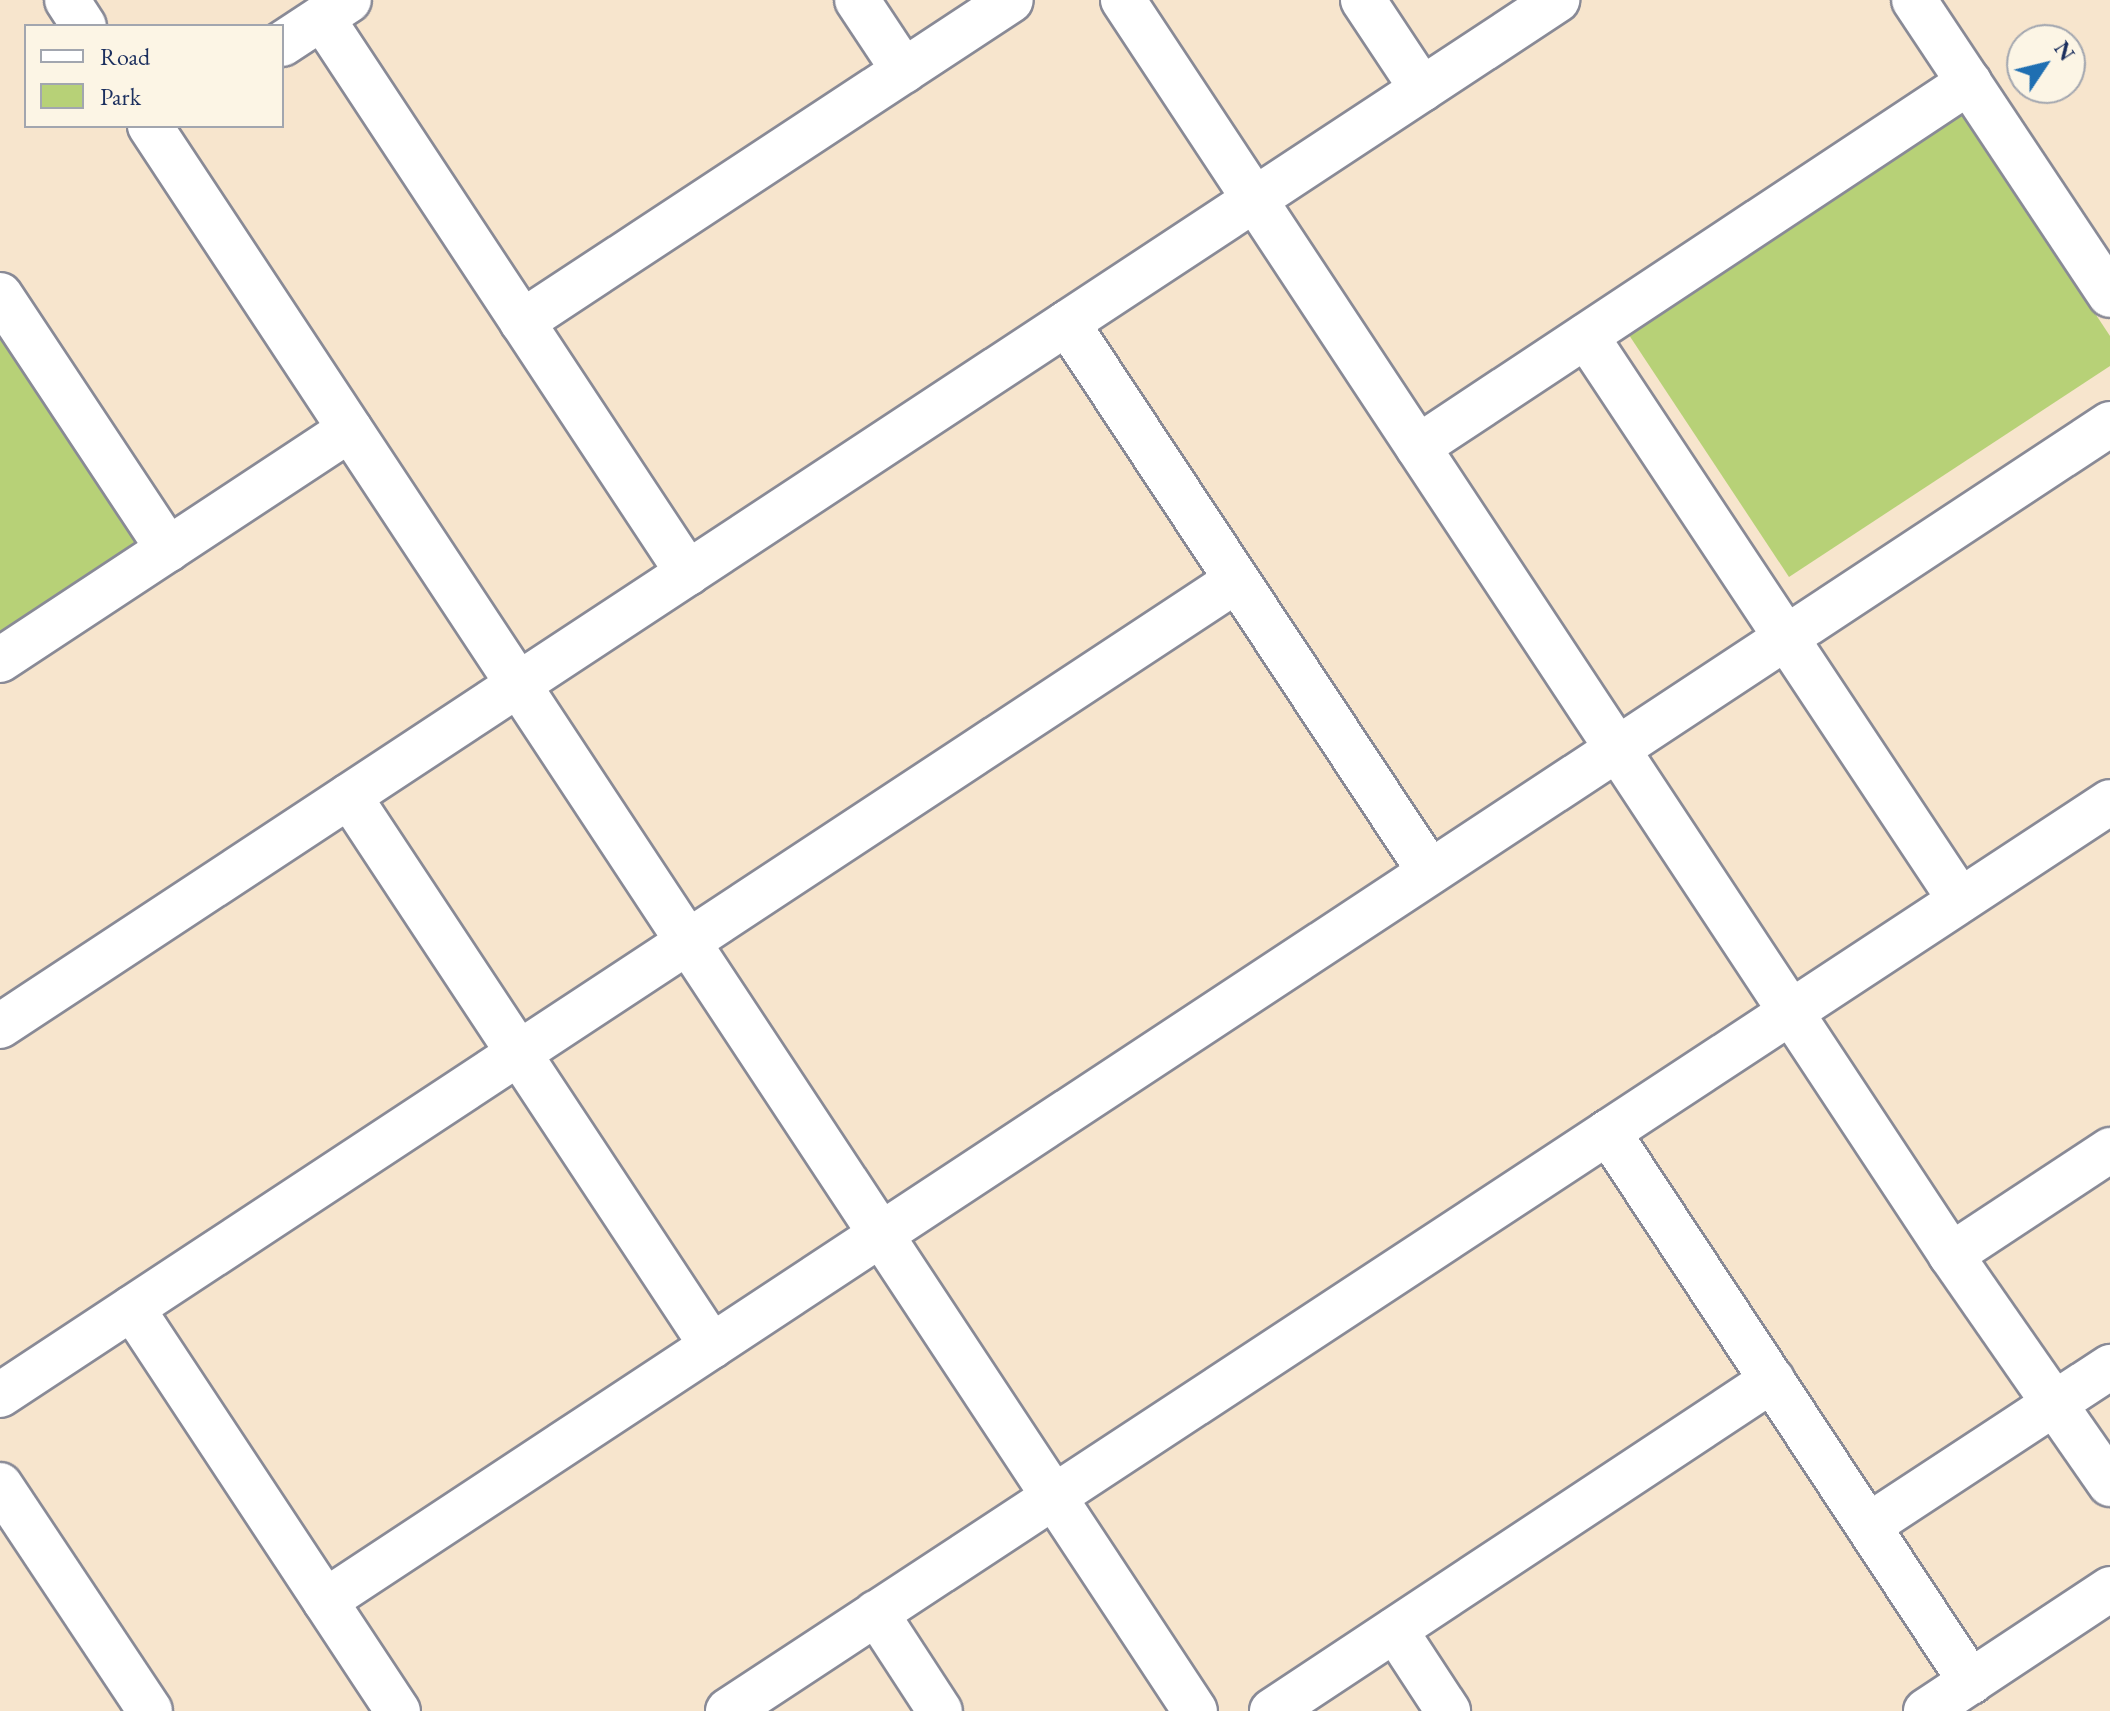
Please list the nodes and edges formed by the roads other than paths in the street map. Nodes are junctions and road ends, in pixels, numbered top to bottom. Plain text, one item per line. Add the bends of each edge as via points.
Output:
1 (67, 0) edge
2 (857, 0) edge
3 (1011, 0) edge
4 (1123, 0) edge
5 (1363, 0) edge
6 (1557, 0) edge
7 (1914, 0) edge
8 (335, 9) edge
9 (83, 24) edge
10 (284, 43) edge
11 (904, 71) junction
12 (1969, 82) junction
13 (1422, 89) junction
14 (154, 128) edge
15 (1254, 200) junction
16 (0, 295) edge
17 (2110, 295) edge
18 (522, 322) junction
19 (1067, 323) junction
20 (1586, 336) junction
21 (2110, 424) edge
22 (350, 429) junction
23 (1418, 447) junction
24 (168, 549) junction
25 (688, 573) junction
26 (1237, 580) junction
27 (1786, 638) junction
28 (0, 660) edge
29 (518, 684) junction
30 (1617, 749) junction
31 (349, 796) junction
32 (2110, 802) edge
33 (1430, 872) junction
34 (1960, 900) junction
35 (688, 942) junction
36 (1790, 1012) junction
37 (0, 1026) edge
38 (519, 1053) junction
39 (1608, 1132) junction
40 (2110, 1150) edge
41 (881, 1234) junction
42 (1951, 1255) junction
43 (132, 1308) junction
44 (712, 1346) junction
45 (2110, 1367) edge
46 (1772, 1380) junction
47 (0, 1395) edge
48 (2052, 1405) junction
49 (2110, 1484) edge
50 (0, 1485) edge
51 (1054, 1496) junction
52 (1868, 1526) junction
53 (2110, 1589) edge
54 (325, 1601) junction
55 (876, 1613) junction
56 (1395, 1630) junction
57 (1971, 1682) junction
58 (150, 1711) edge
59 (398, 1711) edge
60 (728, 1711) edge
61 (940, 1711) edge
62 (1195, 1711) edge
63 (1272, 1711) edge
64 (1448, 1711) edge
65 (1926, 1711) edge

1 - 9 street
2 - 11 street
3 - 11 street
4 - 15 street
5 - 13 street
6 - 13 street
7 - 12 street
8 - 10 street
8 - 18 street
11 - 18 street
12 - 17 street
12 - 20 street
13 - 15 street
14 - 22 street
15 - 19 street
15 - 23 street
16 - 24 street
18 - 25 street
19 - 25 street
19 - 26 street
20 - 23 street
20 - 27 street
21 - 27 street
22 - 24 street
22 - 29 street
23 - 30 street
24 - 28 street
25 - 29 street
26 - 33 street
26 - 35 street
27 - 30 street
27 - 34 street
29 - 31 street
29 - 35 street
30 - 33 street
30 - 36 street
31 - 37 street
31 - 38 street
32 - 34 street
33 - 41 street
34 - 36 street
35 - 38 street
35 - 41 street
36 - 39 street
36 - 42 street
38 - 43 street
38 - 44 street
39 - 46 street
39 - 51 street
40 - 42 street
41 - 44 street
41 - 51 street
42 - 48 street
43 - 47 street
43 - 54 street
44 - 54 street
45 - 48 street
46 - 52 street
46 - 56 street
48 - 49 street
48 - 52 street
50 - 58 street
51 - 55 street
51 - 62 street
52 - 57 street
53 - 57 street
54 - 59 street
55 - 60 street
55 - 61 street
56 - 63 street
56 - 64 street
57 - 65 street

